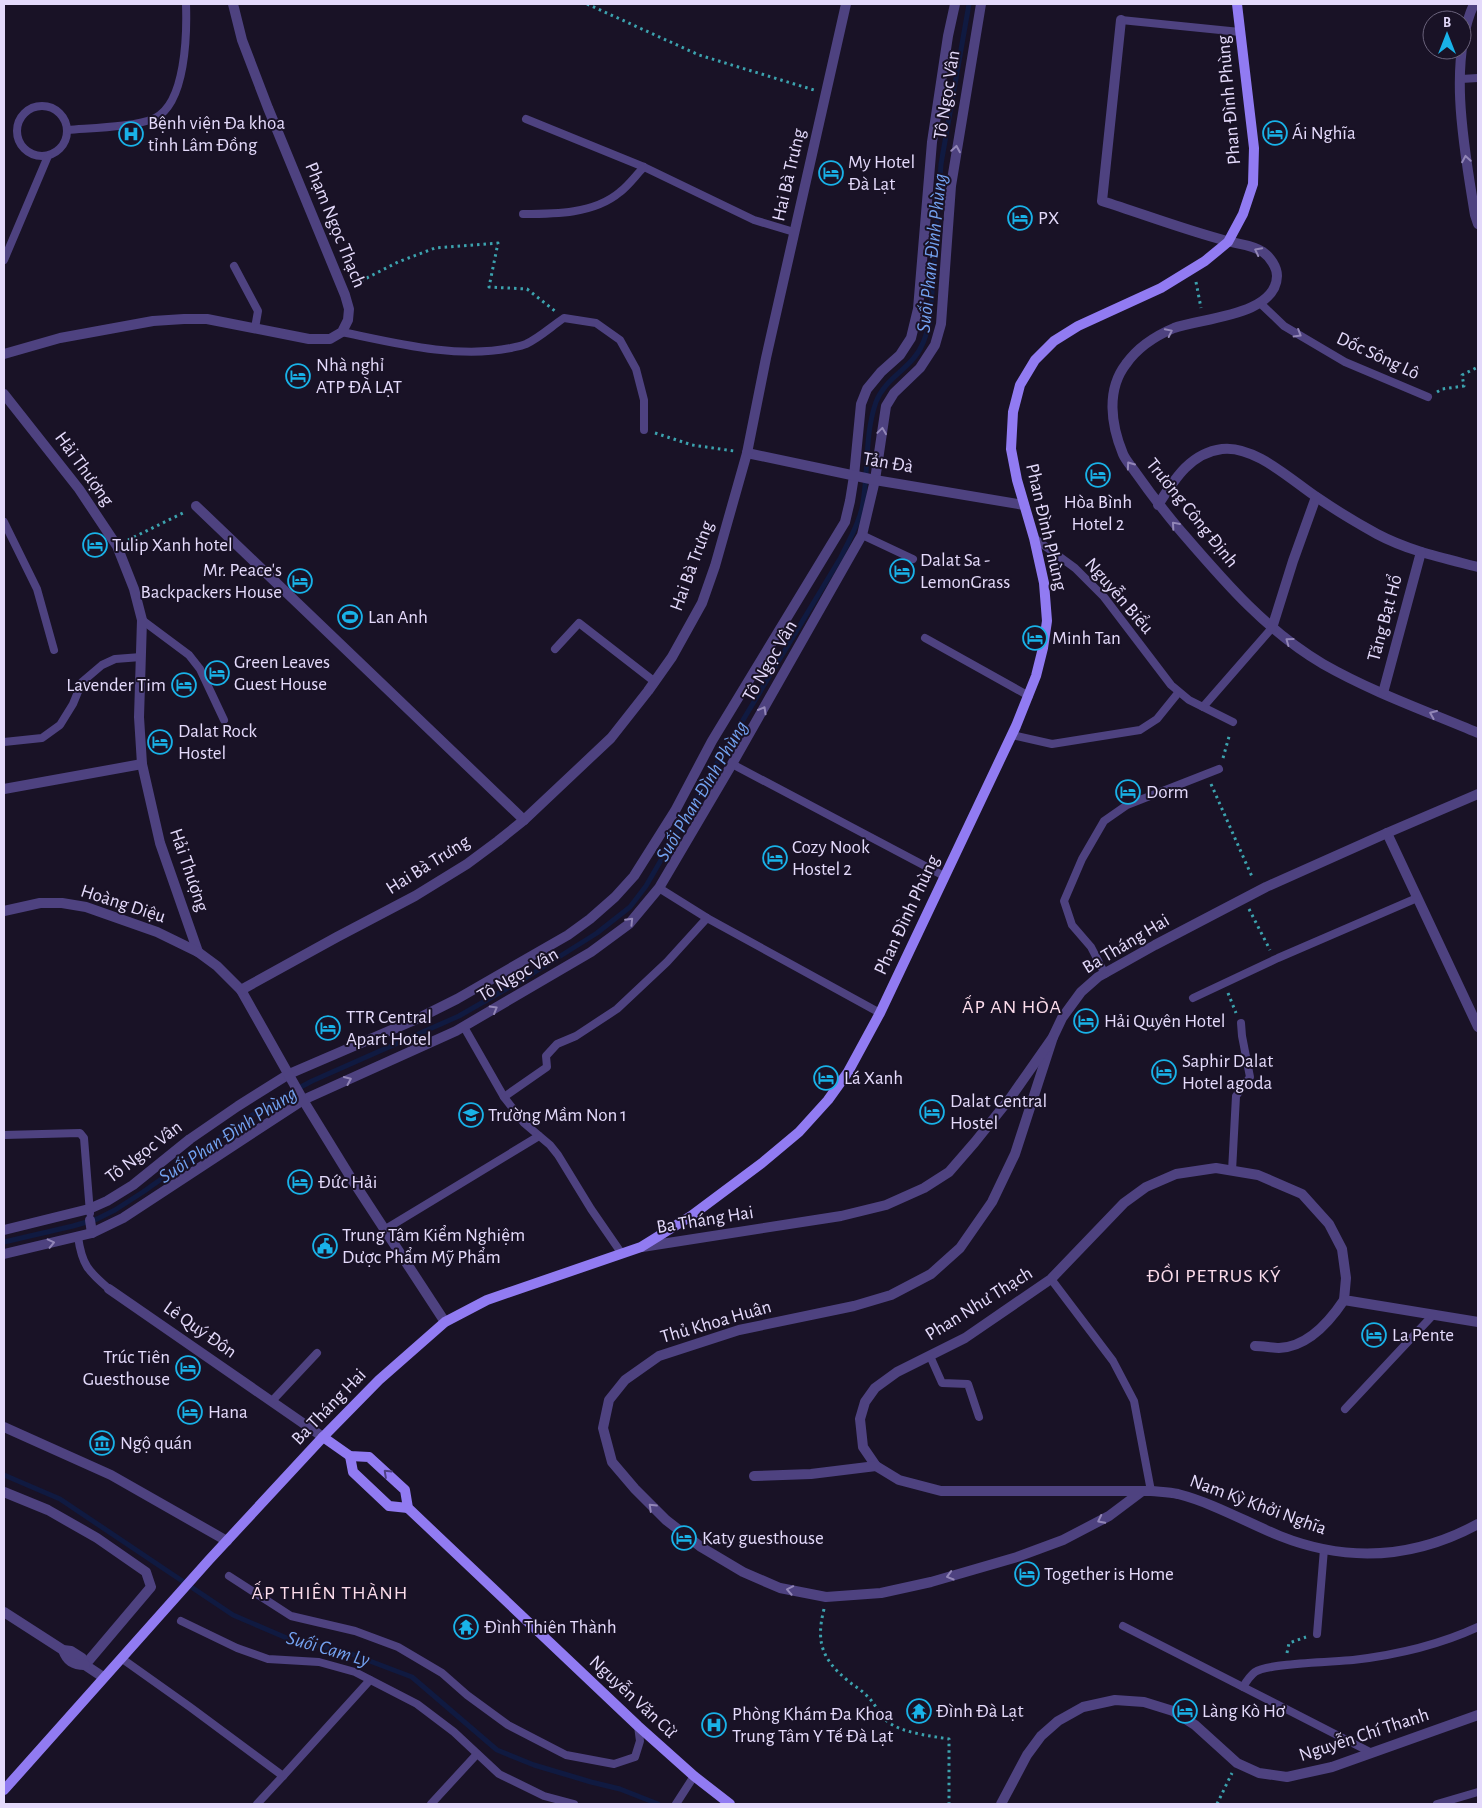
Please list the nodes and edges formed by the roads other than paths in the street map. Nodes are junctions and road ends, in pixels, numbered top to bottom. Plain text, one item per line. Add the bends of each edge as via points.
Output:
1 (186, 4) edge
2 (233, 4) edge
3 (846, 4) edge
4 (955, 4) edge
5 (981, 4) edge
6 (1237, 4) edge
7 (1474, 4) edge
8 (1121, 20) joint
9 (1240, 32) junction
10 (1478, 78) edge
11 (1461, 79) junction
12 (526, 119) dead end
13 (68, 130) junction
14 (48, 156) junction
15 (644, 167) junction
16 (523, 214) dead end
17 (1478, 224) edge
18 (794, 232) junction
19 (1228, 242) junction
20 (4, 260) edge
21 (234, 266) dead end
22 (1260, 304) junction
23 (255, 328) junction
24 (342, 332) junction
25 (4, 354) edge
26 (4, 394) edge
27 (1428, 397) road end
28 (644, 430) road end
29 (747, 452) junction
30 (854, 476) junction
31 (875, 480) junction
32 (1316, 497) junction
33 (1024, 505) junction
34 (1158, 505) junction
35 (196, 506) road end
36 (4, 522) edge
37 (862, 535) junction
38 (1034, 538) junction
39 (1421, 552) junction
40 (912, 559) dead end
41 (1478, 567) edge
42 (142, 620) junction
43 (1272, 628) junction
44 (925, 638) dead end
45 (555, 648) dead end
46 (54, 650) dead end
47 (141, 657) junction
48 (655, 682) junction
49 (1178, 693) junction
50 (1383, 693) junction
51 (1029, 696) junction
52 (1203, 707) junction
53 (224, 720) dead end
54 (1233, 722) road end
55 (1478, 733) edge
56 (1012, 735) junction
57 (4, 742) edge
58 (142, 764) junction
59 (732, 764) junction
60 (1219, 769) road end
61 (4, 789) edge
62 (1478, 794) edge
63 (524, 820) junction
64 (1387, 833) junction
65 (944, 876) junction
66 (659, 888) junction
67 (1417, 898) junction
68 (4, 911) edge
69 (706, 918) junction
70 (198, 952) junction
71 (1105, 974) junction
72 (242, 990) junction
73 (1193, 998) dead end
74 (880, 1014) junction
75 (1241, 1023) road end
76 (464, 1027) junction
77 (1478, 1027) edge
78 (1053, 1037) junction
79 (289, 1074) junction
80 (504, 1097) junction
81 (303, 1100) junction
82 (4, 1135) edge
83 (539, 1136) junction
84 (1232, 1171) junction
85 (89, 1209) junction
86 (91, 1228) junction
87 (4, 1230) edge
88 (384, 1230) junction
89 (78, 1237) junction
90 (641, 1247) junction
91 (4, 1254) edge
92 (622, 1254) junction
93 (1051, 1279) junction
94 (109, 1289) joint
95 (1344, 1300) junction
96 (1433, 1315) junction
97 (445, 1322) junction
98 (1478, 1322) edge
99 (1256, 1346) dead end
100 (317, 1352) dead end
101 (930, 1356) junction
102 (272, 1401) junction
103 (1345, 1409) dead end
104 (979, 1417) dead end
105 (4, 1427) edge
106 (323, 1436) junction
107 (350, 1456) junction
108 (876, 1466) junction
109 (754, 1476) dead end
110 (1146, 1491) junction
111 (4, 1492) edge
112 (408, 1508) junction
113 (1478, 1524) edge
114 (227, 1541) junction
115 (1324, 1549) junction
116 (229, 1576) dead end
117 (4, 1612) edge
118 (181, 1621) dead end
119 (1123, 1626) dead end
120 (1478, 1627) edge
121 (1317, 1634) road end
122 (121, 1658) junction
123 (85, 1665) junction
124 (103, 1677) junction
125 (370, 1680) junction
126 (1243, 1687) junction
127 (1478, 1715) edge
128 (638, 1726) junction
129 (1372, 1752) junction
130 (477, 1754) junction
131 (283, 1776) junction
132 (694, 1776) junction
133 (4, 1790) edge
134 (1478, 1792) edge
135 (677, 1803) edge
136 (257, 1804) edge
137 (431, 1804) edge
138 (574, 1804) edge
139 (730, 1804) edge
140 (1001, 1804) edge
141 (1437, 1804) edge

1 - 13 lane via 187,30 181,77 172,102 157,117 144,122
2 - 24 street, Phạm Ngọc Thạch via 242,40 268,108 344,290 349,309
3 - 18 street, Hai Bà Trưng
4 - 30 street, Tô Ngọc Vân via 932,142 918,309 911,338 900,355 867,389 861,404
31 -> 5 street, Tô Ngọc Vân via 886,406 894,393 920,368 935,345 941,324 950,186
6 - 9 main road, Phan Đình Phùng
7 - 11 street via 1463,44
8 - 9 lane
8 - 19 street via 1102,201
9 - 19 main road, Phan Đình Phùng via 1254,148 1253,184 1243,214
10 - 11 lane
17 -> 11 street via 1464,147
12 - 15 lane
13 - 14 lane via 63,147
13 - 14 lane via 61,114 46,106 37,106 23,114 16,129 20,144 32,155
14 - 20 lane
15 - 16 lane via 619,193 600,203 575,212
15 - 18 lane via 754,220
18 - 29 street, Hai Bà Trưng
22 -> 19 street via 1274,288 1277,275 1273,262 1262,251
19 - 33 main road, Phan Đình Phùng via 1205,261 1161,288 1078,326 1054,341 1035,360 1020,385 1013,412 1012,449
21 - 23 lane via 258,311
22 -> 27 lane, Dốc Sông Lô via 1284,326 1345,362
34 -> 22 street, Trương Công Định via 1124,455 1113,424 1112,400 1124,365 1145,344 1176,328
23 - 24 street via 309,339 330,339
23 - 25 street via 207,319 153,321 60,338
24 - 28 lane via 428,348 495,351 525,344 564,318 596,323 620,340 636,369 644,400
26 - 42 street, Hải Thượng via 79,489 117,546
29 - 30 street, Tản Đà
29 - 48 street, Hai Bà Trưng via 702,603
30 - 31 street, Tản Đà
30 - 79 street, Tô Ngọc Vân via 844,522 835,539 717,733 675,811 634,876 615,898 568,935 457,999
31 - 33 street, Tản Đà
31 - 37 street, Tô Ngọc Vân
32 - 34 street via 1257,457 1238,450 1222,449 1203,454 1190,464
32 - 39 street via 1377,534
32 - 43 street
33 - 38 main road, Phan Đình Phùng
43 -> 34 street, Trương Công Định via 1228,586
35 - 63 street
36 - 46 lane via 37,589
37 - 40 lane
59 -> 37 street, Tô Ngọc Vân
38 - 49 lane, Nguyễn Biểu via 1075,568 1104,597
38 - 51 main road, Phan Đình Phùng via 1044,584 1047,621 1044,648
39 - 41 street
39 - 50 street, Tăng Bạt Hổ
42 - 47 street, Hải Thượng
42 - 53 lane via 189,655 200,669
50 -> 43 street, Trương Công Định via 1324,664
43 - 52 lane
44 - 51 lane
45 - 48 lane via 579,623
47 - 57 lane via 115,659 102,665 82,682 60,724 42,738
47 - 58 street, Hải Thượng
48 - 63 street, Hai Bà Trưng via 611,738
49 - 52 lane, Nguyễn Biểu
49 - 56 lane via 1157,719 1140,730 1052,744
55 -> 50 street, Trương Công Định
51 - 56 main road, Phan Đình Phùng
52 - 54 lane, Nguyễn Biểu
56 - 65 main road, Phan Đình Phùng
58 - 61 street
58 - 70 street, Hải Thượng via 160,843
59 - 65 lane
59 - 66 street, Tô Ngọc Vân
60 - 71 lane via 1127,804 1104,821 1082,859 1064,901 1072,924 1091,947
62 - 64 street, Ba Tháng Hai
63 - 72 street, Hai Bà Trưng via 467,864 422,892
64 - 67 street
64 - 71 street, Ba Tháng Hai via 1258,891
65 - 74 main road, Phan Đình Phùng
66 - 69 lane
76 -> 66 street, Tô Ngọc Vân via 591,952 629,924
67 - 73 lane
67 - 77 street
68 - 70 street, Hoàng Diệu via 40,903 86,907 157,932
69 - 74 lane
69 - 80 lane via 667,962 617,1010 557,1044 546,1056 547,1067
70 - 72 street
71 - 78 street, Ba Tháng Hai via 1081,992
72 - 79 street
74 - 90 main road, Phan Đình Phùng via 848,1072 799,1132 691,1216
75 - 84 lane via 1250,1077 1236,1096
76 - 80 lane
81 -> 76 street, Tô Ngọc Vân
78 - 90 street, Ba Tháng Hai via 1011,1097 949,1172 924,1188 886,1205 841,1216
110 -> 78 street, Thủ Khoa Huân via 1109,1516 1063,1540 1017,1557 881,1593 826,1597 780,1588 743,1572 701,1547 634,1489 612,1462 603,1428 609,1400 625,1380 659,1356 739,1330 891,1295 931,1274 960,1248 992,1202 1015,1154
79 - 81 street
79 - 85 street, Tô Ngọc Vân via 190,1139 133,1185
80 - 83 lane
81 - 86 street, Tô Ngọc Vân via 123,1218
81 - 88 street
82 - 85 lane via 80,1133 84,1138
83 - 88 lane
83 - 92 lane via 558,1155
84 - 93 street, Phan Như Thạch via 1216,1168 1176,1174 1146,1187 1124,1203
84 - 95 street, Phan Như Thạch via 1258,1175 1302,1194 1329,1224 1342,1249 1346,1278
85 - 86 lane
85 - 87 street, Tô Ngọc Vân
86 - 89 street, Tô Ngọc Vân
88 - 97 street
91 -> 89 street, Tô Ngọc Vân
89 - 94 lane, Lê Quý Đôn via 80,1255 90,1273
90 - 92 main road, Ba Tháng Hai
92 - 97 main road, Ba Tháng Hai via 487,1300
93 - 101 street, Phan Như Thạch via 965,1338
93 - 110 lane via 1113,1361 1134,1401
94 - 102 street, Lê Quý Đôn
95 - 96 street
95 - 99 street via 1332,1318 1298,1344 1281,1348
96 - 98 street
96 - 103 lane
97 - 106 main road, Ba Tháng Hai via 379,1380
100 - 102 lane
101 - 104 lane via 942,1383 968,1384
101 - 108 street, Phan Như Thạch via 897,1372 875,1388 865,1402 860,1419 863,1447
102 - 106 street, Lê Quý Đôn
105 - 114 street via 110,1475
106 - 107 main road, Nguyễn Văn Cừ
106 - 114 main road, Ba Tháng Hai
107 - 112 main road via 353,1472 388,1506
112 -> 107 main road, Nguyễn Văn Cừ via 405,1490 369,1457
108 - 109 street via 811,1474
108 - 110 street, Phan Như Thạch via 899,1480 941,1491
110 - 115 street, Nam Kỳ Khởi Nghĩa via 1176,1494 1201,1502 1282,1537
111 - 123 street via 56,1514 146,1572 151,1587
112 - 128 main road, Nguyễn Văn Cừ
113 - 115 street, Nam Kỳ Khởi Nghĩa via 1456,1536 1419,1548 1378,1554
114 - 122 main road, Ba Tháng Hai
115 - 121 lane
116 - 128 lane via 291,1616 354,1631 398,1647 442,1673 508,1725 566,1755 614,1764 634,1757 640,1741
117 - 123 street via 63,1650 82,1658
118 - 125 lane via 268,1659 319,1662 355,1672
119 - 126 lane
120 - 126 lane via 1431,1645 1392,1654 1255,1672
122 - 124 main road, Ba Tháng Hai
122 - 131 lane
123 - 124 street
124 - 133 main road, Ba Tháng Hai
125 - 130 lane via 417,1704
125 - 131 lane
126 - 129 lane
127 - 129 street, Nguyễn Chí Thanh
128 - 132 main road, Nguyễn Văn Cừ
129 - 140 street, Nguyễn Chí Thanh via 1332,1767 1288,1777 1259,1773 1237,1764 1195,1725 1173,1711 1144,1702 1116,1700 1083,1707 1058,1721 1041,1736
130 - 137 lane
130 - 138 lane via 498,1774 544,1796
131 - 136 lane
132 - 135 lane
132 - 139 main road, Nguyễn Văn Cừ
134 - 141 lane

